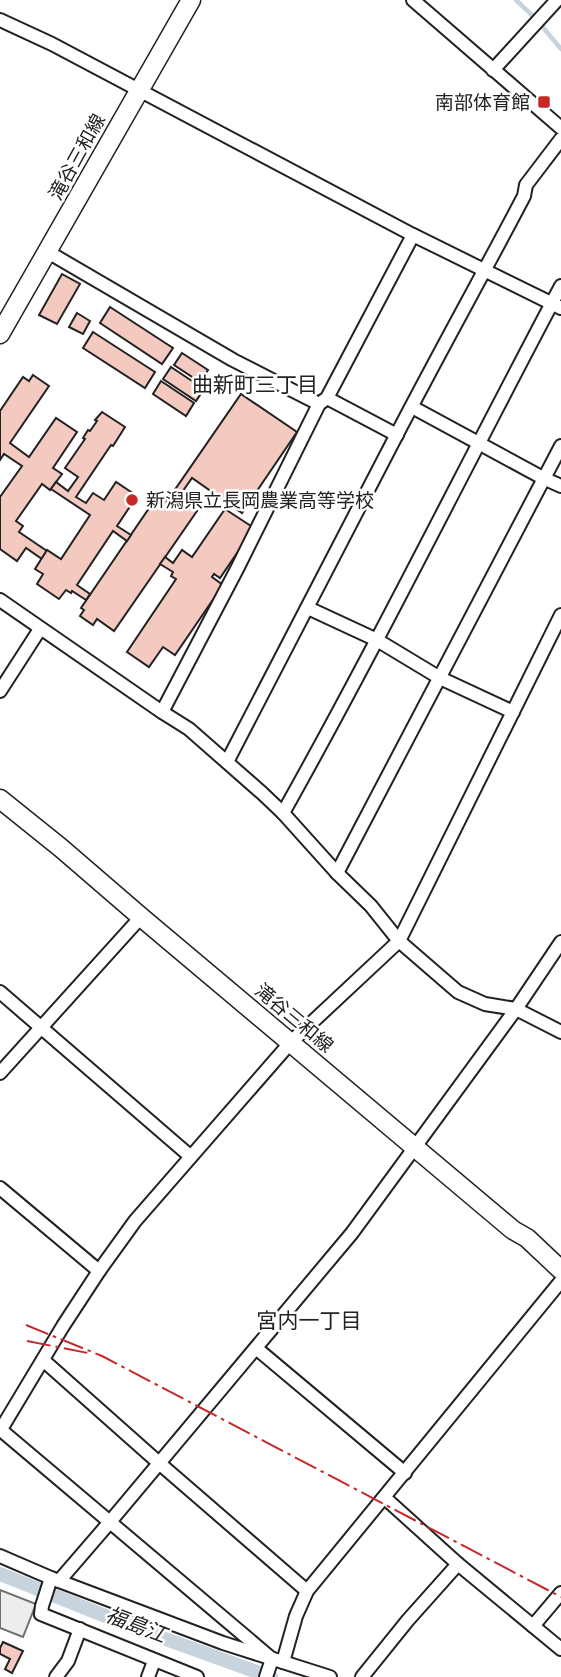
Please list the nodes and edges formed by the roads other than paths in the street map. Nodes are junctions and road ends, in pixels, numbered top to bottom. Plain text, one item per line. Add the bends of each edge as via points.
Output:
1 (191, 0) edge
2 (413, 0) edge
3 (557, 0) edge
4 (0, 20) edge
5 (493, 70) junction
6 (139, 89) junction
7 (561, 128) edge
8 (561, 139) edge
9 (413, 234) junction
10 (48, 252) junction
11 (485, 271) junction
12 (561, 286) edge
13 (556, 306) edge
14 (0, 334) edge
15 (323, 401) junction
16 (412, 407) junction
17 (397, 435) junction
18 (478, 442) junction
19 (561, 446) edge
20 (543, 478) junction
21 (561, 486) edge
22 (0, 600) edge
23 (309, 608) junction
24 (561, 615) edge
25 (40, 629) junction
26 (377, 640) junction
27 (440, 678) junction
28 (0, 691) edge
29 (162, 712) junction
30 (513, 712) junction
31 (227, 762) junction
32 (0, 799) edge
33 (283, 813) junction
34 (337, 873) junction
35 (141, 918) junction
36 (399, 941) junction
37 (561, 942) edge
38 (0, 992) edge
39 (516, 1009) junction
40 (41, 1028) junction
41 (561, 1032) edge
42 (291, 1042) junction
43 (0, 1073) edge
44 (415, 1146) junction
45 (190, 1156) junction
46 (0, 1188) edge
47 (559, 1261) edge
48 (99, 1271) junction
49 (561, 1281) edge
50 (256, 1348) junction
51 (43, 1360) junction
52 (0, 1430) edge
53 (159, 1463) junction
54 (405, 1473) junction
55 (385, 1498) junction
56 (109, 1523) junction
57 (0, 1556) edge
58 (458, 1564) junction
59 (53, 1581) junction
60 (307, 1591) junction
61 (561, 1593) edge
62 (533, 1626) junction
63 (80, 1629) junction
64 (561, 1649) edge
65 (154, 1661) junction
66 (275, 1662) junction
67 (56, 1677) edge
68 (148, 1677) edge
69 (197, 1677) edge
70 (266, 1677) edge
71 (330, 1677) edge
72 (362, 1677) edge

1 - 6 main road, 滝谷三和線
2 - 5 street
3 - 5 street
4 - 6 street
5 - 7 street
6 - 9 street
6 - 10 main road, 滝谷三和線
8 - 11 street via 526,185
9 - 11 street
9 - 15 street
10 - 14 main road, 滝谷三和線
10 - 15 street via 233,360
11 - 13 street
11 - 16 street
12 - 13 street
13 - 18 street
15 - 17 street
15 - 29 street
16 - 17 street
16 - 18 street
17 - 23 street
18 - 20 street
18 - 26 street
19 - 20 street
20 - 21 street
20 - 27 street
22 - 25 street
23 - 26 street
23 - 31 street
24 - 30 street
25 - 28 street
25 - 29 street
26 - 27 street
26 - 33 street
27 - 30 street
27 - 34 street
29 - 31 street
30 - 36 street
31 - 33 street
32 - 35 main road, 滝谷三和線
33 - 34 street
34 - 36 street
35 - 40 street
35 - 42 main road, 滝谷三和線
36 - 39 street via 458,992 485,1004
36 - 42 street
37 - 39 street
38 - 40 street
39 - 41 street
39 - 44 street
40 - 43 street
40 - 45 street
42 - 44 main road, 滝谷三和線
42 - 45 street
44 - 47 main road, 滝谷三和線 via 513,1230
44 - 50 street via 352,1233
45 - 48 street
46 - 48 street
48 - 51 street
49 - 54 street
50 - 53 street
50 - 54 street
51 - 52 street
51 - 53 street
52 - 56 street
53 - 56 street
53 - 60 street
54 - 55 street
55 - 58 street
55 - 60 street
56 - 59 street
56 - 66 street
57 - 59 street
58 - 62 street
58 - 72 street
59 - 63 street via 41,1614
59 - 66 street
60 - 66 street
61 - 62 street
62 - 64 street
63 - 65 street
63 - 67 street via 68,1661
65 - 68 street
65 - 69 street
66 - 70 street
66 - 71 street

